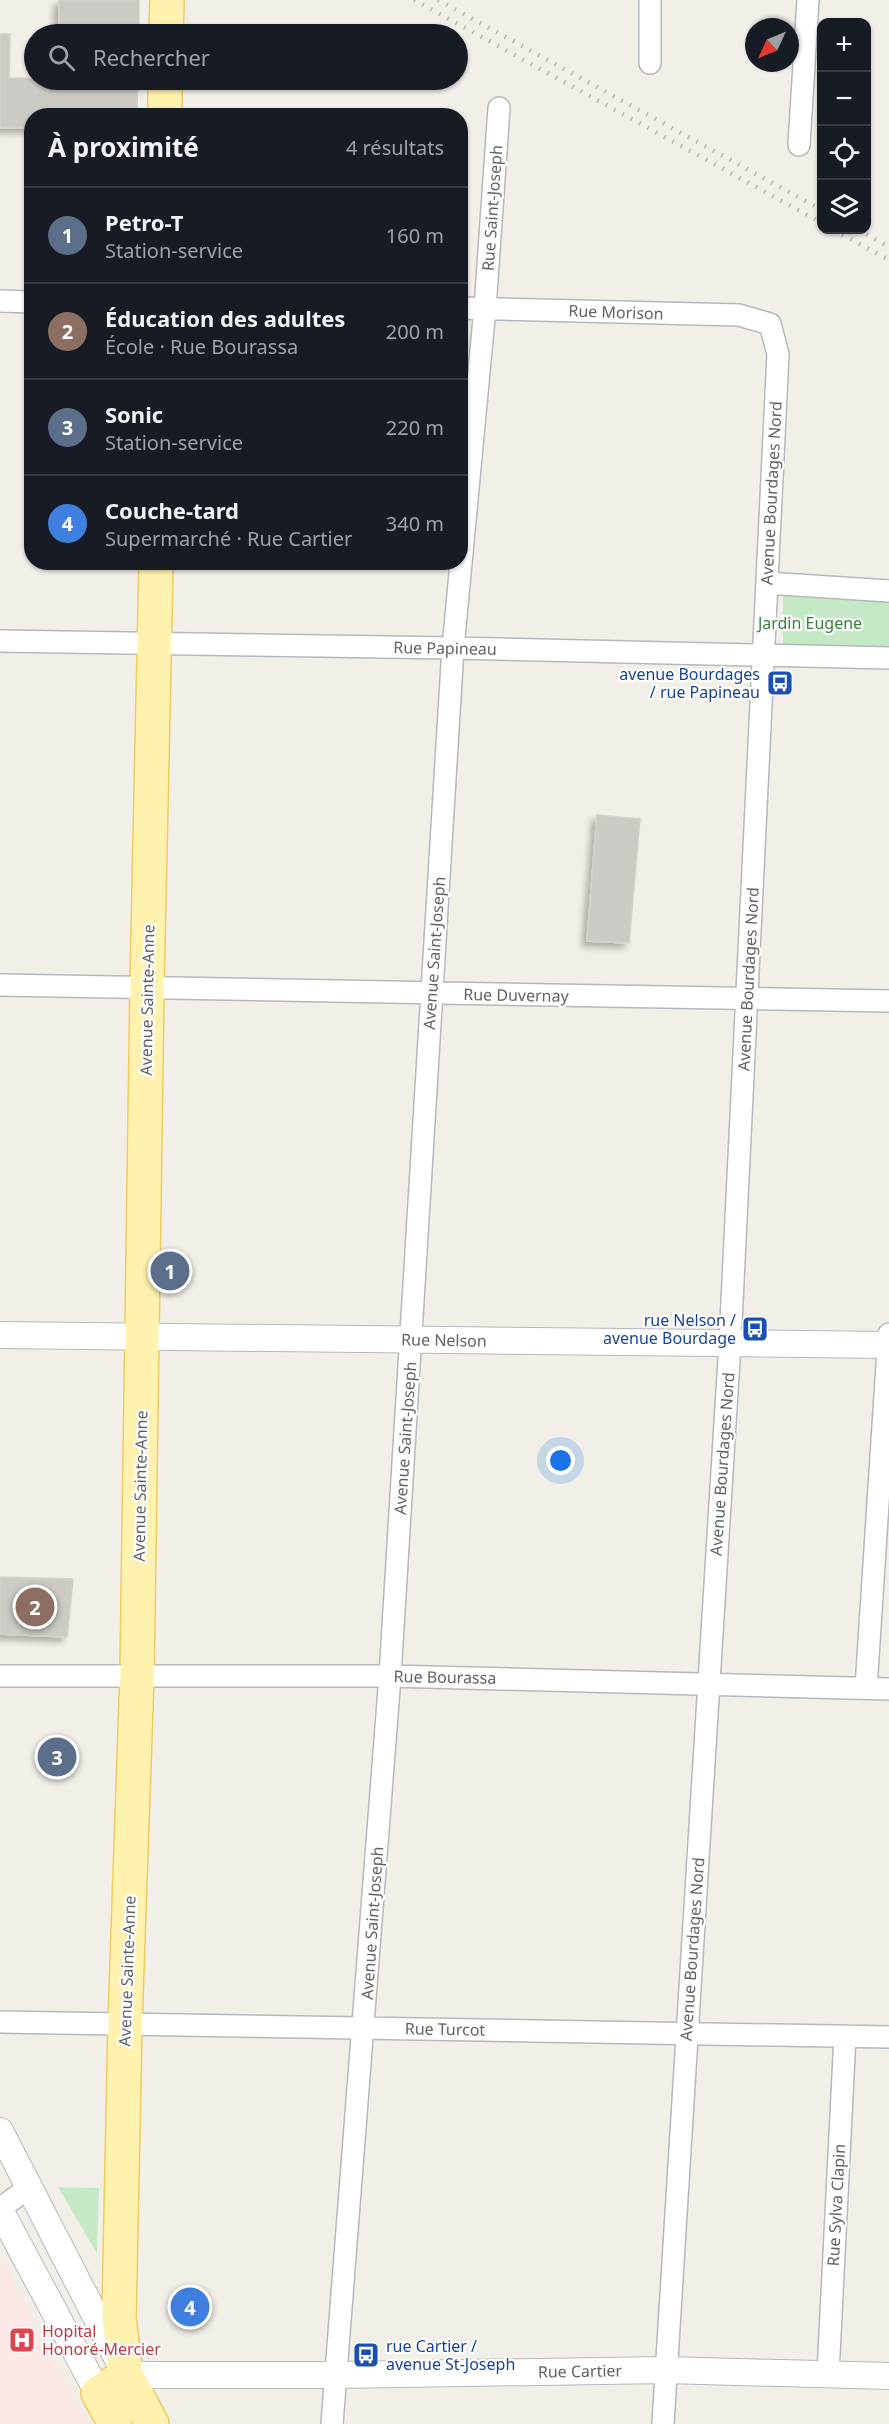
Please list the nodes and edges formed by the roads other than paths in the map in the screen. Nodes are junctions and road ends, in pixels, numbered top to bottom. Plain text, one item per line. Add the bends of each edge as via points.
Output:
1 (167, 0) edge
2 (650, 0) edge
3 (808, 0) edge
4 (166, 24) edge
5 (650, 63) dead end
6 (165, 90) edge
7 (165, 108) edge
8 (499, 108) dead end
9 (799, 145) dead end
10 (0, 301) edge
11 (24, 302) edge
12 (468, 308) edge
13 (485, 308) junction
14 (770, 324) joint
15 (468, 489) edge
16 (156, 570) edge
17 (460, 570) edge
18 (767, 583) junction
19 (889, 591) edge
20 (0, 641) edge
21 (154, 642) junction
22 (453, 648) junction
23 (764, 656) junction
24 (889, 658) edge
25 (0, 985) edge
26 (147, 989) junction
27 (432, 994) junction
28 (747, 998) junction
29 (889, 1001) edge
30 (889, 1334) edge
31 (0, 1335) edge
32 (142, 1336) junction
33 (411, 1340) junction
34 (729, 1343) junction
35 (889, 1345) edge
36 (0, 1676) edge
37 (137, 1676) junction
38 (390, 1676) junction
39 (708, 1684) junction
40 (866, 1688) junction
41 (889, 1689) edge
42 (0, 2022) edge
43 (125, 2024) junction
44 (364, 2028) junction
45 (687, 2034) junction
46 (844, 2036) junction
47 (889, 2037) edge
48 (0, 2131) edge
49 (29, 2187) junction
50 (0, 2210) edge
51 (666, 2370) junction
52 (126, 2374) junction
53 (828, 2374) junction
54 (334, 2375) junction
55 (889, 2376) edge
56 (98, 2393) junction
57 (115, 2424) edge
58 (152, 2424) edge
59 (332, 2424) edge
60 (663, 2424) edge

1 - 4 main road
2 - 5 street
3 - 9 street
6 - 7 main road
8 - 13 street, Rue Saint-Joseph
10 - 11 street
12 - 13 street, Rue Morison
13 - 14 street, Rue Morison via 739,315
13 - 15 street, Avenue Saint-Joseph
14 - 18 street, Avenue Bourdages Nord via 778,354
16 - 21 main road, Avenue Sainte-Anne
17 - 22 street, Avenue Saint-Joseph
18 - 19 street
18 - 23 street, Avenue Bourdages Nord
20 - 21 street, Rue Papineau
21 - 22 street, Rue Papineau
21 - 26 main road, Avenue Sainte-Anne
22 - 23 street, Rue Papineau
22 - 27 street, Avenue Saint-Joseph
23 - 24 street, Rue Papineau
23 - 28 street, Avenue Bourdages Nord
25 - 26 street, Rue Duvernay
26 - 27 street, Rue Duvernay
26 - 32 main road, Avenue Sainte-Anne
27 - 28 street, Rue Duvernay
27 - 33 street, Avenue Saint-Joseph
28 - 29 street, Rue Duvernay
28 - 34 street, Avenue Bourdages Nord
30 - 35 street
31 - 32 street, Rue Nelson
32 - 33 street, Rue Nelson
32 - 37 main road, Avenue Sainte-Anne
33 - 34 street, Rue Nelson
33 - 38 street, Avenue Saint-Joseph
34 - 35 street, Rue Nelson
34 - 39 street, Avenue Bourdages Nord
35 - 40 street
36 - 37 street, Rue Bourassa
37 - 38 street, Rue Bourassa
37 - 43 main road, Avenue Sainte-Anne
38 - 39 street, Rue Bourassa
38 - 44 street, Avenue Saint-Joseph
39 - 40 street, Rue Bourassa
39 - 45 street, Avenue Bourdages Nord
40 - 41 street, Rue Bourassa
42 - 43 street, Rue Turcot
43 - 44 street, Rue Turcot
43 - 52 main road, Avenue Sainte-Anne via 119,2318
44 - 45 street, Rue Turcot
44 - 54 street, Avenue Saint-Joseph
45 - 46 street, Rue Turcot
45 - 51 street, Avenue Bourdages Nord
46 - 47 street, Rue Turcot
46 - 53 street, Rue Sylva Clapin
48 - 49 street
49 - 50 street
49 - 52 street
50 - 56 street
51 - 53 street, Rue Cartier
51 - 54 street, Rue Cartier
51 - 60 street, Avenue Bourdages Nord
52 - 54 street, Rue Cartier
52 - 56 main road
52 - 58 main road
53 - 55 street, Rue Cartier
54 - 59 street, Avenue Saint-Joseph
56 - 57 main road

